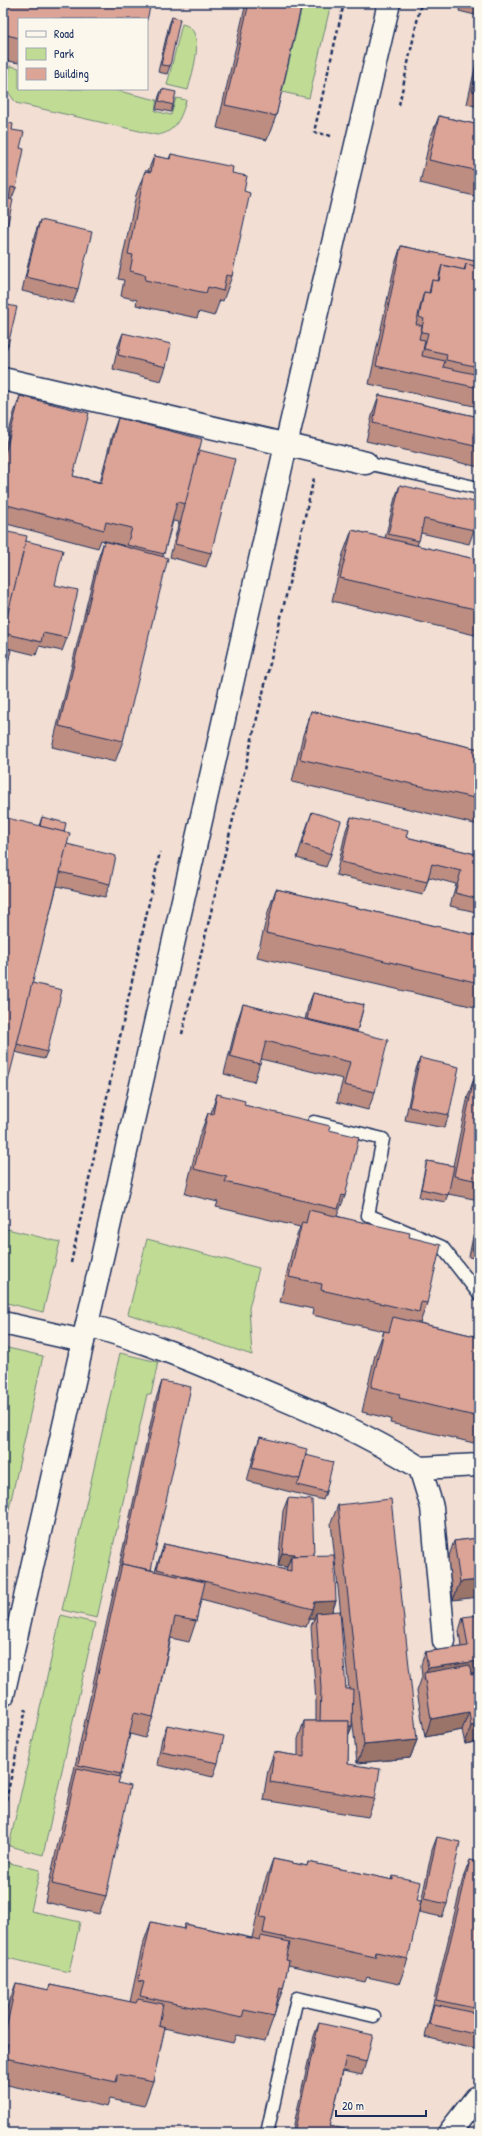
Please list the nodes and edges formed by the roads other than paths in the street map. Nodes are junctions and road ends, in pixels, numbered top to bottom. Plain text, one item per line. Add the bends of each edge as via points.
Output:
1 (389, 3) edge
2 (3, 379) edge
3 (286, 445) junction
4 (366, 462) joint
5 (479, 488) edge
6 (303, 1120) edge
7 (479, 1294) edge
8 (3, 1323) edge
9 (85, 1333) junction
10 (479, 1465) edge
11 (420, 1468) junction
12 (444, 1641) dead end
13 (3, 1695) edge
14 (374, 2016) dead end
15 (479, 2098) edge
16 (267, 2133) edge
17 (449, 2133) edge

1 - 3 street
2 - 3 street
3 - 4 street
3 - 9 street
4 - 5 lane
6 - 7 lane via 384,1139 368,1215 442,1247
8 - 9 street
9 - 11 street via 131,1337 314,1412 386,1447
9 - 13 street
10 - 11 street
11 - 12 street via 432,1507
14 - 16 lane via 297,1998
15 - 17 street via 476,2098

